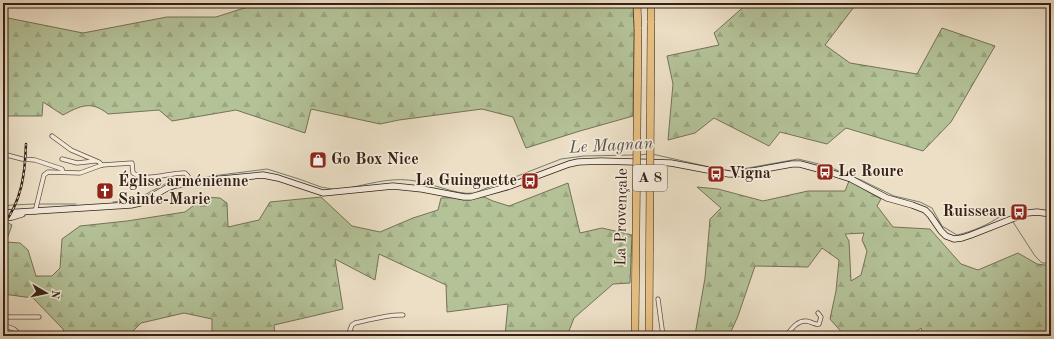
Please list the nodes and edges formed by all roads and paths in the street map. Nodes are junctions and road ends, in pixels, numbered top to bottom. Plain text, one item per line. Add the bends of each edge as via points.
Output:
1 (637, 3) edge
2 (651, 3) edge
3 (52, 136) dead end
4 (3, 154) edge
5 (62, 159) dead end
6 (95, 162) junction
7 (102, 164) junction
8 (63, 172) junction
9 (188, 182) junction
10 (35, 210) junction
11 (3, 213) edge
12 (24, 213) junction
13 (1051, 214) edge
14 (3, 218) edge
15 (658, 299) dead end
16 (818, 313) dead end
17 (403, 315) dead end
18 (3, 317) edge
19 (39, 317) dead end
20 (3, 325) edge
21 (635, 334) edge
22 (649, 334) edge
23 (11, 336) edge
24 (356, 336) edge
25 (663, 336) edge
26 (786, 336) edge

1 - 21 highway, La Provençale / A 8, bridge
2 - 22 highway, La Provençale / A 8, bridge
3 - 6 street via 71,150
4 - 8 street via 42,162 62,169
5 - 6 street
6 - 7 street
7 - 8 street via 80,173
7 - 9 street via 132,163 134,173 146,177 185,173
8 - 10 street via 48,172 44,175
9 - 10 street via 171,186 140,203 131,205
9 - 13 street via 264,175 323,192 393,186 471,197 578,162 671,163 729,174 800,164 844,177 878,195 918,207 930,215 941,231 952,238 966,237 1032,212
10 - 12 street
11 - 12 street
12 - 14 street
15 - 25 street
16 - 26 street via 821,317 819,324 800,322
17 - 24 street via 392,314 355,323 350,330
18 - 19 street
20 - 23 street via 17,332

